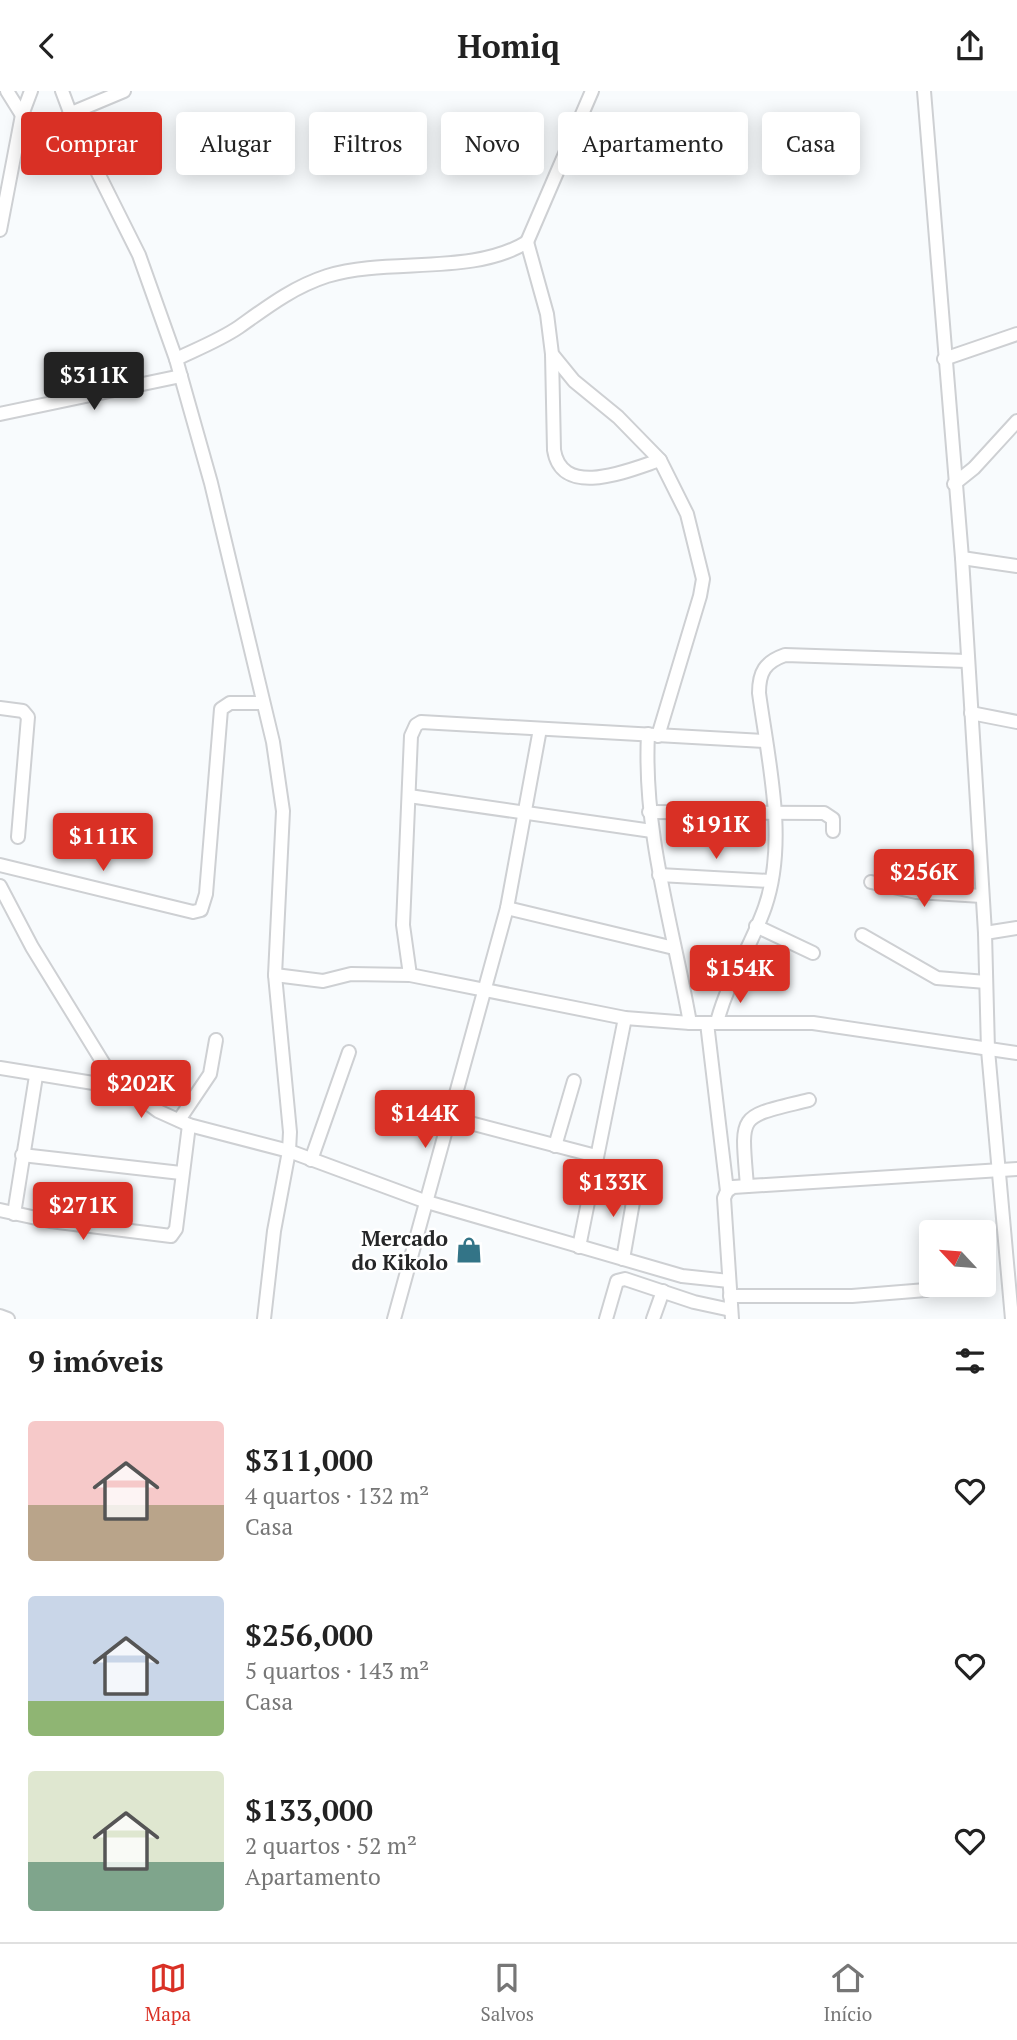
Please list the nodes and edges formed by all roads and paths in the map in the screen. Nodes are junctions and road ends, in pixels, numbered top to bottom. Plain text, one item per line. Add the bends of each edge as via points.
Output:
1 (7, 91) edge
2 (31, 91) edge
3 (62, 91) edge
4 (124, 91) edge
5 (592, 91) edge
6 (924, 91) edge
7 (23, 112) edge
8 (68, 112) edge
9 (74, 112) edge
10 (21, 113) edge
11 (21, 120) edge
12 (99, 175) edge
13 (0, 230) edge
14 (527, 242) junction
15 (1017, 334) edge
16 (552, 354) junction
17 (176, 359) junction
18 (944, 359) junction
19 (181, 376) junction
20 (0, 414) edge
21 (1017, 421) edge
22 (660, 460) junction
23 (954, 484) junction
24 (962, 558) junction
25 (1017, 566) edge
26 (967, 661) junction
27 (263, 703) junction
28 (0, 708) edge
29 (971, 713) junction
30 (1017, 722) edge
31 (540, 729) junction
32 (653, 735) junction
33 (766, 741) junction
34 (409, 796) junction
35 (649, 812) junction
36 (773, 812) junction
37 (526, 813) junction
38 (652, 831) junction
39 (833, 831) dead end
40 (18, 837) dead end
41 (0, 865) edge
42 (659, 875) junction
43 (770, 881) junction
44 (871, 882) dead end
45 (0, 886) edge
46 (982, 896) junction
47 (507, 908) junction
48 (756, 926) junction
49 (1017, 928) edge
50 (985, 933) junction
51 (862, 935) dead end
52 (674, 948) junction
53 (813, 953) dead end
54 (275, 975) junction
55 (410, 975) junction
56 (986, 982) junction
57 (486, 989) junction
58 (625, 1018) junction
59 (712, 1022) junction
60 (690, 1023) junction
61 (216, 1040) dead end
62 (988, 1050) junction
63 (349, 1052) dead end
64 (1017, 1053) edge
65 (0, 1068) edge
66 (36, 1076) junction
67 (574, 1081) dead end
68 (118, 1087) junction
69 (809, 1100) dead end
70 (451, 1118) junction
71 (184, 1123) junction
72 (555, 1146) junction
73 (289, 1151) junction
74 (22, 1155) junction
75 (596, 1156) junction
76 (311, 1160) junction
77 (1017, 1169) edge
78 (998, 1170) junction
79 (181, 1173) junction
80 (636, 1185) dead end
81 (747, 1186) junction
82 (727, 1191) junction
83 (427, 1202) junction
84 (0, 1210) edge
85 (14, 1214) junction
86 (1011, 1242) edge
87 (579, 1247) junction
88 (623, 1259) junction
89 (729, 1281) junction
90 (663, 1291) junction
91 (919, 1291) edge
92 (730, 1296) junction
93 (732, 1314) edge
94 (0, 1316) edge
95 (8, 1319) edge
96 (264, 1319) edge
97 (394, 1319) edge
98 (607, 1319) edge
99 (653, 1319) edge
100 (1012, 1319) edge

1 - 10 street
2 - 7 street
3 - 8 street
4 - 9 street
5 - 14 street
6 - 18 street
11 - 13 street
12 - 17 street via 139,255
14 - 16 street via 547,314
14 - 17 street via 505,255 326,277
15 - 18 street
16 - 22 street via 574,381
16 - 22 street via 554,450 561,468 586,478 618,475
17 - 19 street
18 - 23 street
19 - 20 street
19 - 27 street
21 - 23 street
22 - 32 street via 687,514 703,579
23 - 24 street
24 - 25 street
24 - 26 street
26 - 29 street
26 - 33 street via 808,655 771,660 759,678
27 - 41 street via 230,703 221,709 201,909 192,912
27 - 54 street via 274,742 283,811
28 - 40 street via 23,711 28,717
29 - 30 street
29 - 46 street
31 - 32 street
31 - 34 street via 421,722 411,736
31 - 37 street
32 - 33 street
32 - 35 street via 646,786
33 - 36 street
34 - 37 street
34 - 55 street via 403,925
35 - 36 street
35 - 38 street
36 - 39 street via 824,813 833,819
36 - 43 street
37 - 38 street
37 - 47 street
38 - 42 street
42 - 43 street
42 - 52 street
43 - 48 street via 766,906
44 - 46 street via 916,892
45 - 68 street
46 - 50 street
47 - 52 street
47 - 57 street
48 - 53 street
48 - 59 street
49 - 50 street
50 - 56 street
51 - 56 street via 937,978
52 - 60 street
54 - 55 street via 323,981 351,974
54 - 73 street
55 - 57 street
56 - 62 street
57 - 58 street
57 - 70 street
58 - 60 street
58 - 75 street
59 - 60 street
59 - 62 street via 813,1023
59 - 82 street
61 - 71 street via 207,1081
62 - 64 street
62 - 78 street
63 - 76 street
65 - 66 street
66 - 68 street
66 - 74 street
67 - 72 street
68 - 71 street
69 - 81 street via 754,1113 744,1142
70 - 72 street
70 - 83 street
71 - 73 street
71 - 79 street
72 - 75 street
73 - 76 street
73 - 96 street
74 - 79 street
74 - 85 street
75 - 87 street
76 - 83 street
77 - 78 street
78 - 81 street
78 - 86 street
79 - 85 street via 176,1229 171,1235
80 - 88 street
81 - 82 street
82 - 89 street
83 - 87 street
83 - 97 street
84 - 85 street
86 - 100 street
87 - 88 street
88 - 89 street via 682,1276
89 - 92 street
90 - 93 street
90 - 98 street via 632,1280 617,1281
90 - 99 street
91 - 92 street via 852,1296
92 - 93 street
94 - 95 street

